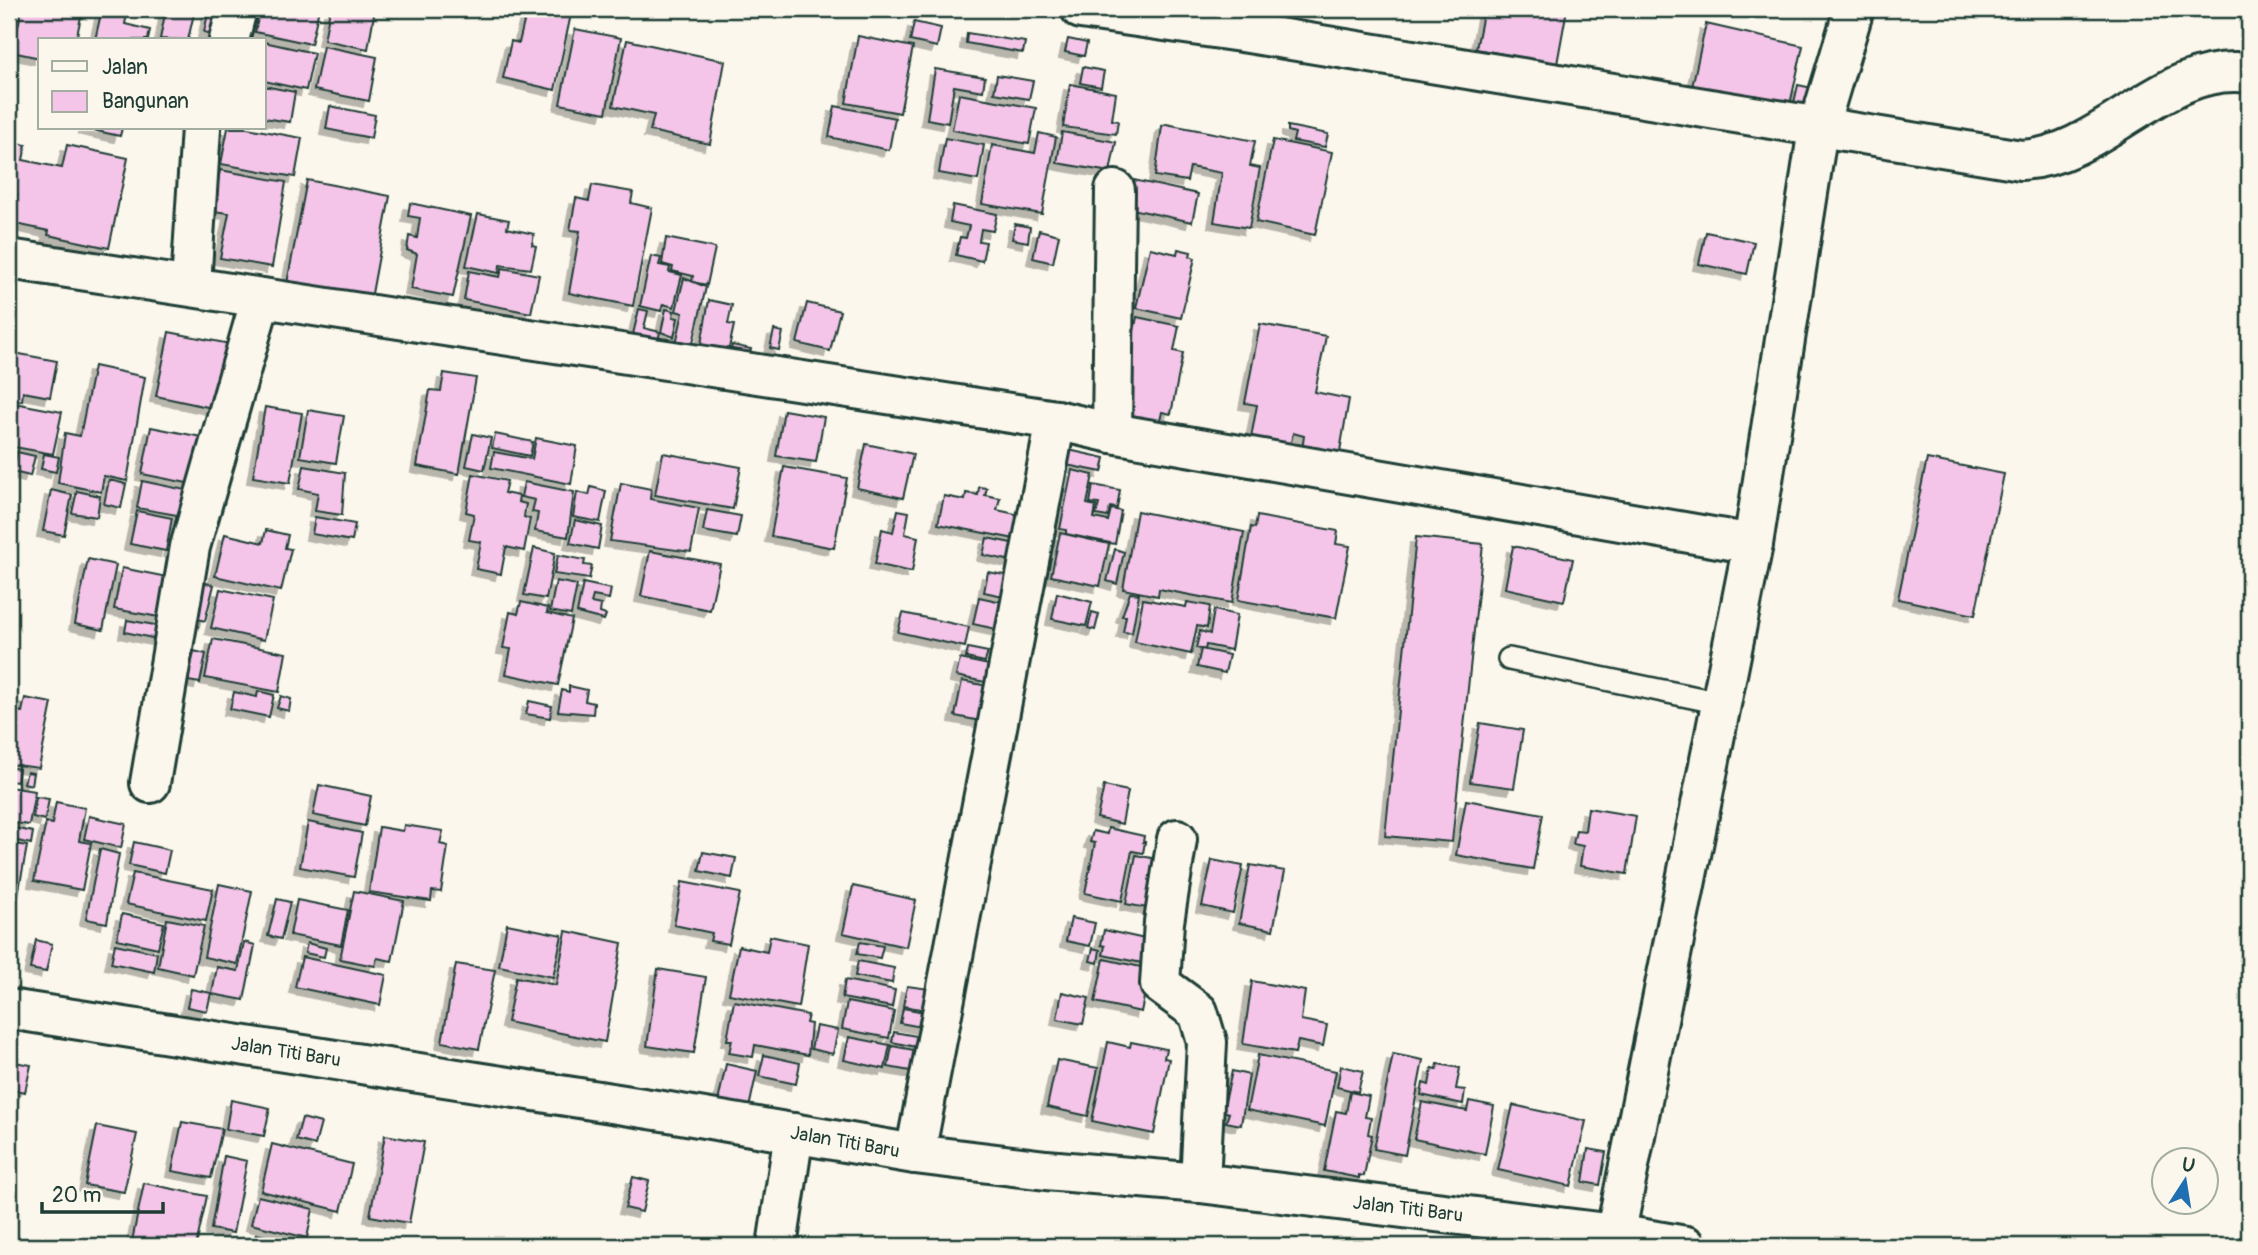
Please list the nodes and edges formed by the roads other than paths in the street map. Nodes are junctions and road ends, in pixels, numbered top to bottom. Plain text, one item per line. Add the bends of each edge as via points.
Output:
1 (237, 9) edge
2 (1081, 9) edge
3 (1854, 9) edge
4 (1250, 21) edge
5 (230, 38) edge
6 (2249, 73) edge
7 (1818, 129) junction
8 (201, 130) edge
9 (1115, 190) dead end
10 (9, 258) edge
11 (191, 285) junction
12 (261, 298) junction
13 (1056, 420) junction
14 (1112, 433) junction
15 (1753, 544) junction
16 (1509, 659) dead end
17 (1721, 703) junction
18 (150, 783) dead end
19 (1177, 839) dead end
20 (9, 1009) edge
21 (794, 1133) junction
22 (915, 1154) junction
23 (1200, 1183) junction
24 (1614, 1240) edge
25 (777, 1246) edge
26 (1686, 1246) edge

1 - 5 street
2 - 4 street
3 - 7 street
4 - 7 street
6 - 7 street via 2207,75 2176,87 2064,152 2042,159 2021,160
7 - 15 street
8 - 11 street
9 - 14 street
10 - 11 street
11 - 12 street
12 - 13 street
12 - 18 street via 190,547
13 - 14 street
13 - 22 street
14 - 15 street
15 - 17 street
16 - 17 lane
17 - 24 street
19 - 23 street via 1160,984 1198,1012 1207,1042
20 - 21 street, Jalan Titi Baru
21 - 22 street, Jalan Titi Baru
21 - 25 street
22 - 23 street, Jalan Titi Baru
23 - 24 street, Jalan Titi Baru
24 - 26 street, Jalan Titi Baru

